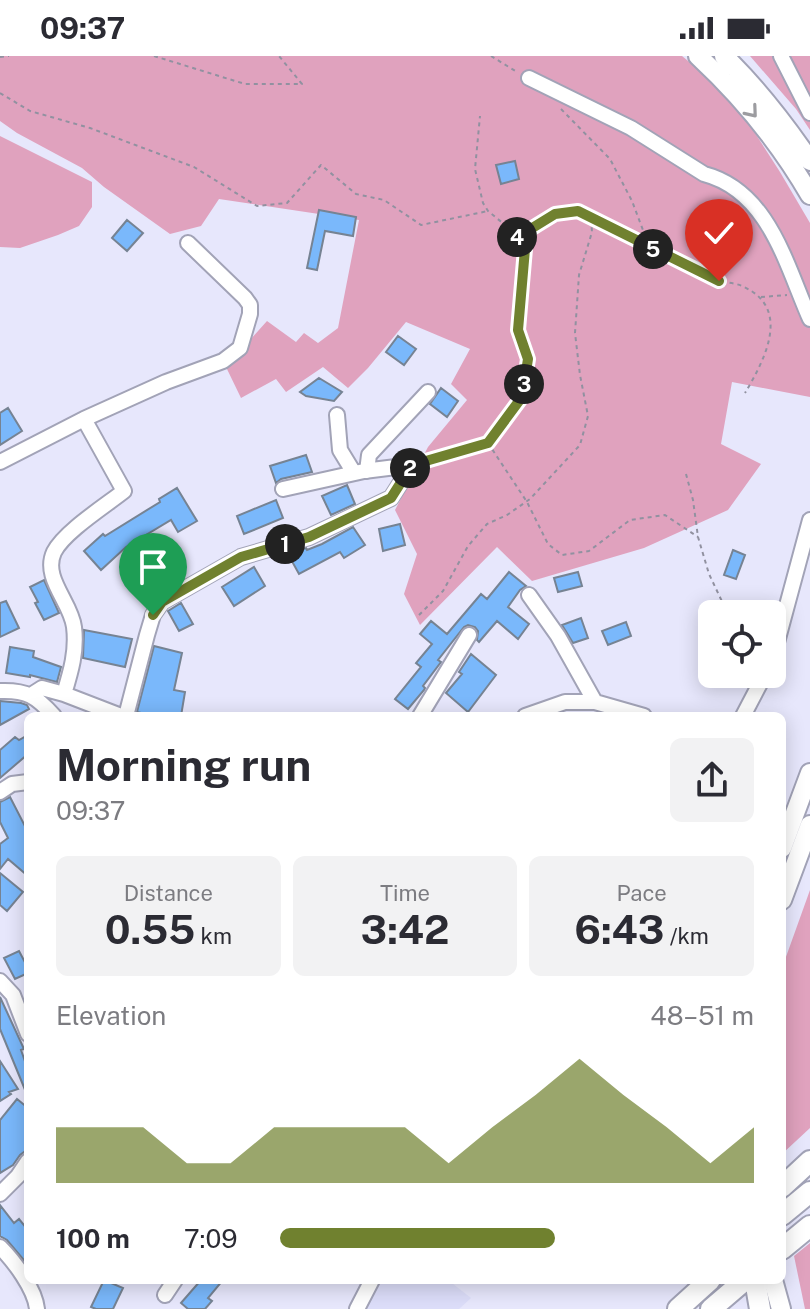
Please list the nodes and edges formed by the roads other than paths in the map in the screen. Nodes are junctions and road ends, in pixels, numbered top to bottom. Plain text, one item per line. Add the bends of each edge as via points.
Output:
1 (698, 56) edge
2 (724, 56) edge
3 (781, 56) edge
4 (529, 78) road end
5 (810, 113) edge
6 (810, 161) edge
7 (810, 195) edge
8 (188, 243) dead end
9 (808, 314) edge
10 (428, 392) dead end
11 (337, 415) dead end
12 (84, 419) junction
13 (0, 462) edge
14 (360, 472) junction
15 (283, 489) dead end
16 (810, 520) edge
17 (529, 595) dead end
18 (786, 609) edge
19 (469, 635) dead end
20 (758, 688) edge
21 (0, 691) edge
22 (64, 694) junction
23 (31, 695) junction
24 (595, 702) junction
25 (50, 712) edge
26 (113, 712) edge
27 (125, 712) edge
28 (422, 712) edge
29 (536, 712) edge
30 (630, 712) edge
31 (745, 712) edge
32 (810, 773) edge
33 (24, 782) edge
34 (0, 792) edge
35 (810, 825) edge
36 (786, 837) edge
37 (786, 889) edge
38 (0, 981) edge
39 (24, 1024) edge
40 (810, 1161) edge
41 (24, 1167) edge
42 (786, 1183) edge
43 (810, 1192) edge
44 (0, 1194) edge
45 (786, 1212) edge
46 (810, 1226) edge
47 (786, 1246) edge
48 (0, 1247) edge
49 (24, 1280) edge
50 (26, 1284) edge
51 (172, 1284) edge
52 (370, 1284) edge
53 (706, 1284) edge
54 (740, 1284) edge
55 (757, 1284) edge
56 (774, 1284) edge
57 (165, 1295) dead end
58 (37, 1309) edge
59 (357, 1309) edge
60 (678, 1309) edge
61 (711, 1309) edge
62 (762, 1309) edge
63 (781, 1309) edge

1 -> 7 main road via 771,135
2 - 6 main road
3 - 5 street
4 - 9 street via 631,128 747,198 769,225
8 - 12 street via 250,305 240,348 223,361
10 - 14 street via 369,455
11 - 14 street via 340,450
12 - 13 street
12 - 22 street via 124,491 54,551 51,571 74,623 76,645
14 - 15 street
14 - 27 street via 412,465 391,498 309,537 241,557 162,602 153,615
16 - 18 street
17 - 24 street
19 - 28 street
20 - 31 street
21 - 23 street
22 - 23 street via 42,688
22 - 26 street
23 - 25 street
24 - 29 street via 565,702
24 - 30 street
32 - 36 main road
33 - 34 street
35 - 37 main road
38 - 39 street via 13,995
40 - 42 highway
41 - 44 street
43 - 45 highway
46 - 47 highway
48 - 49 street
50 - 58 street
51 - 57 street
52 - 59 street
53 - 60 highway
54 - 61 highway
55 - 62 highway
56 - 63 main road

